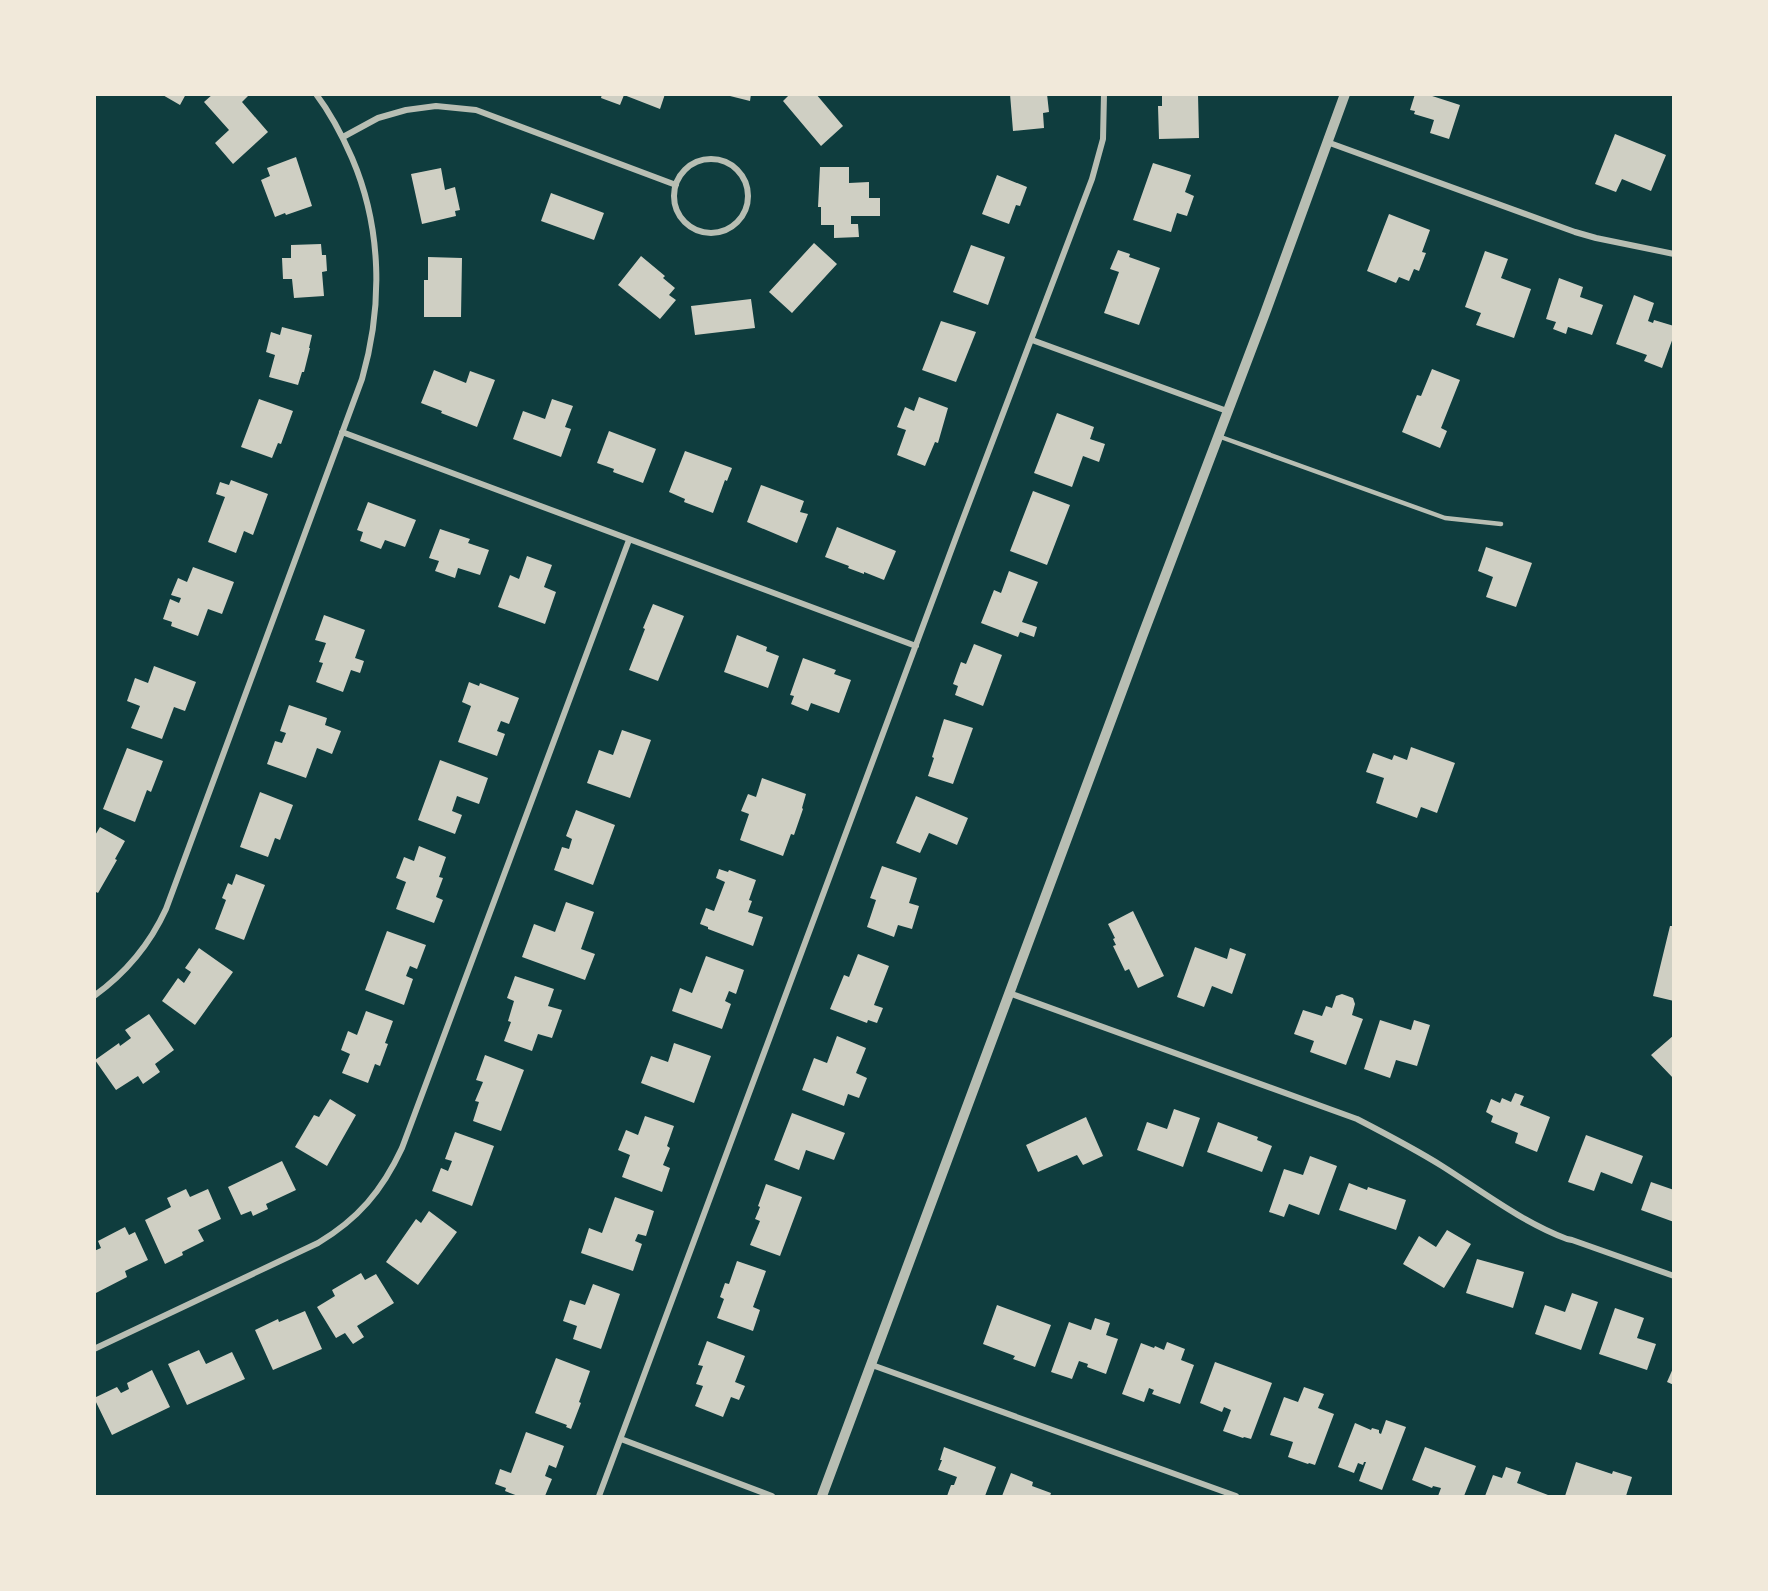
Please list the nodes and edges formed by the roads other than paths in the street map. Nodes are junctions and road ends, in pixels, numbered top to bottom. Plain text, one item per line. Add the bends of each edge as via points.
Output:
1 (316, 94) edge
2 (1104, 94) edge
3 (1345, 94) edge
4 (343, 137) junction
5 (1327, 142) junction
6 (676, 185) junction
7 (1674, 254) edge
8 (1032, 340) junction
9 (1227, 411) junction
10 (342, 432) junction
11 (1218, 436) junction
12 (1501, 524) dead end
13 (629, 540) junction
14 (916, 646) junction
15 (1009, 993) junction
16 (94, 996) edge
17 (1674, 1276) edge
18 (94, 1348) edge
19 (872, 1365) junction
20 (621, 1440) junction
21 (599, 1497) edge
22 (772, 1497) edge
23 (822, 1497) edge
24 (1236, 1497) edge

1 - 4 street
2 - 8 street via 1103,139 1095,170
3 - 5 street
4 - 6 street via 378,118 406,110 436,106 476,110
4 - 10 street via 359,173 369,212 377,291 370,350
5 - 7 street via 1575,232
5 - 9 street
6 - 6 street via 675,203 680,215 699,231 730,228 746,209 745,181 726,162 694,164
8 - 9 street
8 - 14 street
9 - 11 street
10 - 13 street
10 - 16 street via 166,909 133,962
11 - 12 lane via 1445,518
11 - 15 street
13 - 14 street
13 - 18 street via 402,1148 383,1183 350,1221 318,1243
14 - 20 street
15 - 17 street via 1357,1119 1430,1159 1531,1223
15 - 19 street
19 - 23 street
19 - 24 street
20 - 21 street
20 - 22 street

